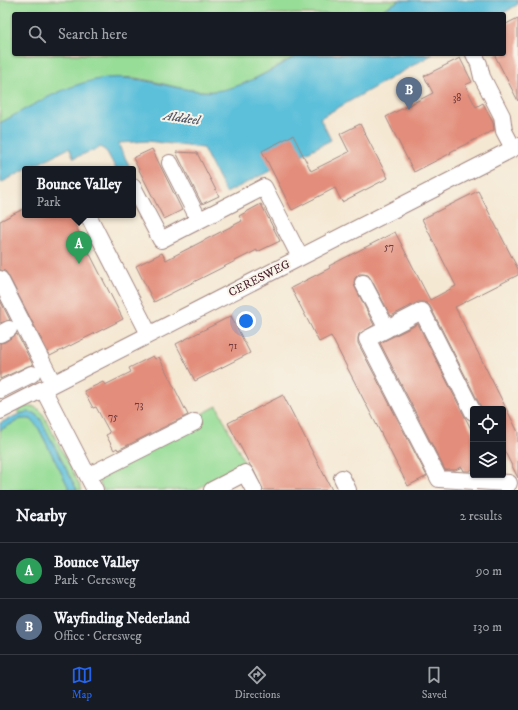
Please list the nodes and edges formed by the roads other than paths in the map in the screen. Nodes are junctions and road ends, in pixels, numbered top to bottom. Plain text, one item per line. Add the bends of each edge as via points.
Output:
1 (475, 56) edge
2 (516, 147) edge
3 (170, 163) dead end
4 (136, 193) edge
5 (90, 218) edge
6 (199, 220) junction
7 (300, 258) junction
8 (0, 279) edge
9 (364, 283) dead end
10 (387, 329) junction
11 (149, 334) junction
12 (32, 374) dead end
13 (48, 386) junction
14 (0, 390) edge
15 (470, 406) edge
16 (0, 411) edge
17 (195, 422) dead end
18 (507, 481) edge
19 (91, 483) edge
20 (212, 490) edge
21 (254, 490) edge

1 - 2 street via 482,77 502,116 504,131
2 - 7 street, CERESWEG
3 - 6 street
4 - 6 street via 161,240
5 - 11 street
6 - 7 street via 264,187
7 - 11 street, CERESWEG
8 - 13 street
9 - 10 street
10 - 15 street via 422,311
10 - 18 street via 367,339 439,479
11 - 13 street, CERESWEG
12 - 14 street
13 - 16 street, CERESWEG
13 - 19 street
17 - 19 street
20 - 21 street via 245,473

